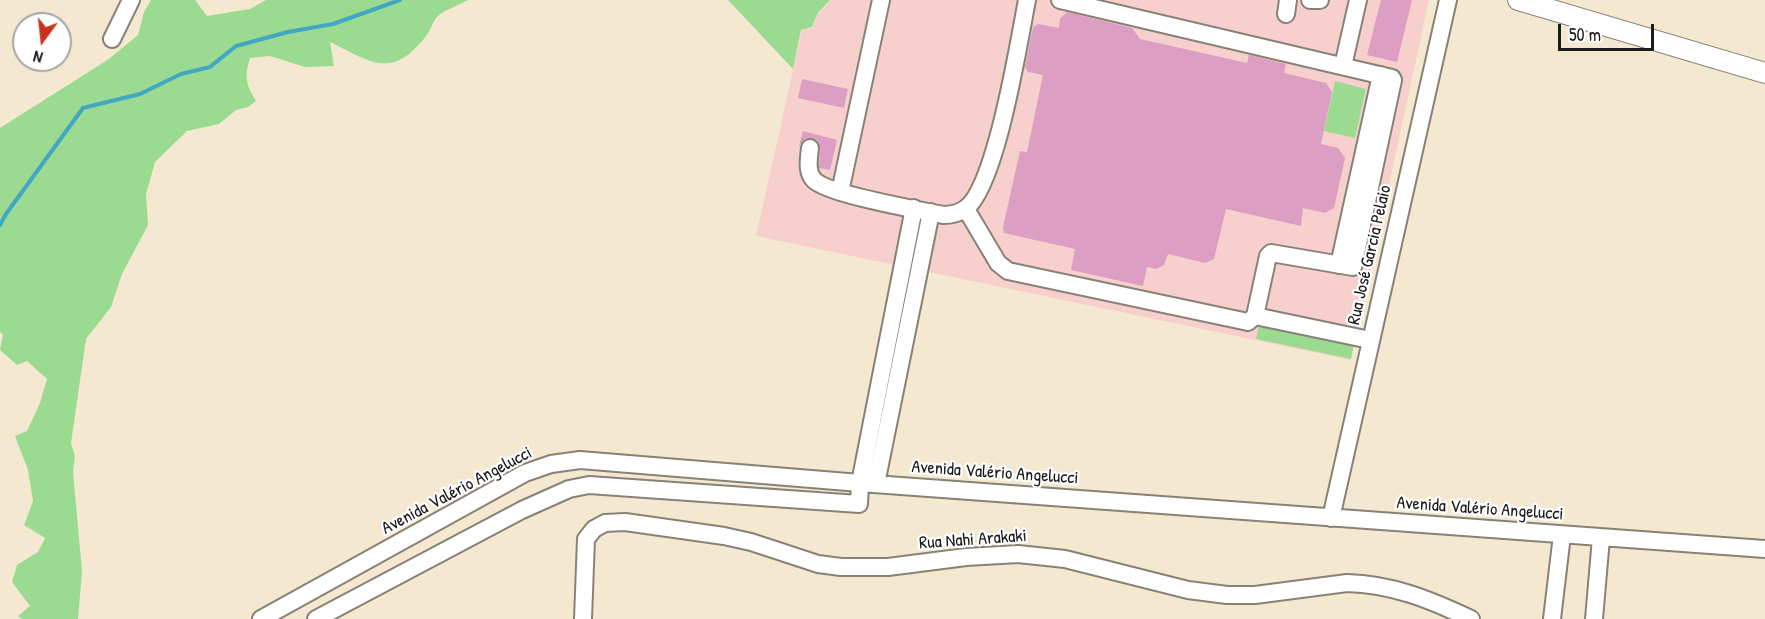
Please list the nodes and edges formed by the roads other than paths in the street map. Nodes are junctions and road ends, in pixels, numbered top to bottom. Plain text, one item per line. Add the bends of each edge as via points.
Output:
1 (131, 0) edge
2 (881, 0) edge
3 (1027, 0) edge
4 (1060, 0) edge
5 (1310, 0) edge
6 (1320, 0) edge
7 (1358, 0) edge
8 (1448, 0) edge
9 (1518, 0) edge
10 (112, 39) dead end
11 (1343, 66) junction
12 (1765, 73) edge
13 (810, 148) dead end
14 (840, 192) junction
15 (914, 208) junction
16 (966, 209) junction
17 (931, 212) junction
18 (1255, 316) junction
19 (1371, 340) junction
20 (868, 484) junction
21 (1331, 518) junction
22 (1563, 535) junction
23 (1601, 538) junction
24 (1765, 549) edge
25 (261, 619) edge
26 (316, 619) edge
27 (583, 619) edge
28 (1472, 619) edge
29 (1552, 619) edge
30 (1594, 619) edge

1 - 10 street
2 - 14 street
3 - 16 street via 990,165
4 - 11 street
5 - 6 street
7 - 11 street
8 - 19 street, Rua José Garcia Pelaio
9 - 12 main road
11 - 18 street via 1393,80 1353,268 1271,253
13 - 14 street via 813,179
14 - 15 street
15 - 17 street
15 - 20 street
16 - 17 street via 949,215
16 - 18 street via 998,263 1008,271 1248,322
17 - 20 street
18 - 19 street
19 - 21 street, Rua José Garcia Pelaio
20 - 21 street, Avenida Valério Angelucci
20 - 25 street, Avenida Valério Angelucci via 580,460 551,464 525,473
20 - 26 street via 859,504 577,486 522,510
21 - 22 street, Avenida Valério Angelucci
22 - 23 street, Avenida Valério Angelucci
22 - 29 street
23 - 24 street, Avenida Valério Angelucci
23 - 30 street
27 - 28 street, Rua Nahi Arakaki via 586,539 605,523 625,522 724,536 841,567 1018,554 1065,559 1188,590 1227,595 1362,583 1423,597

